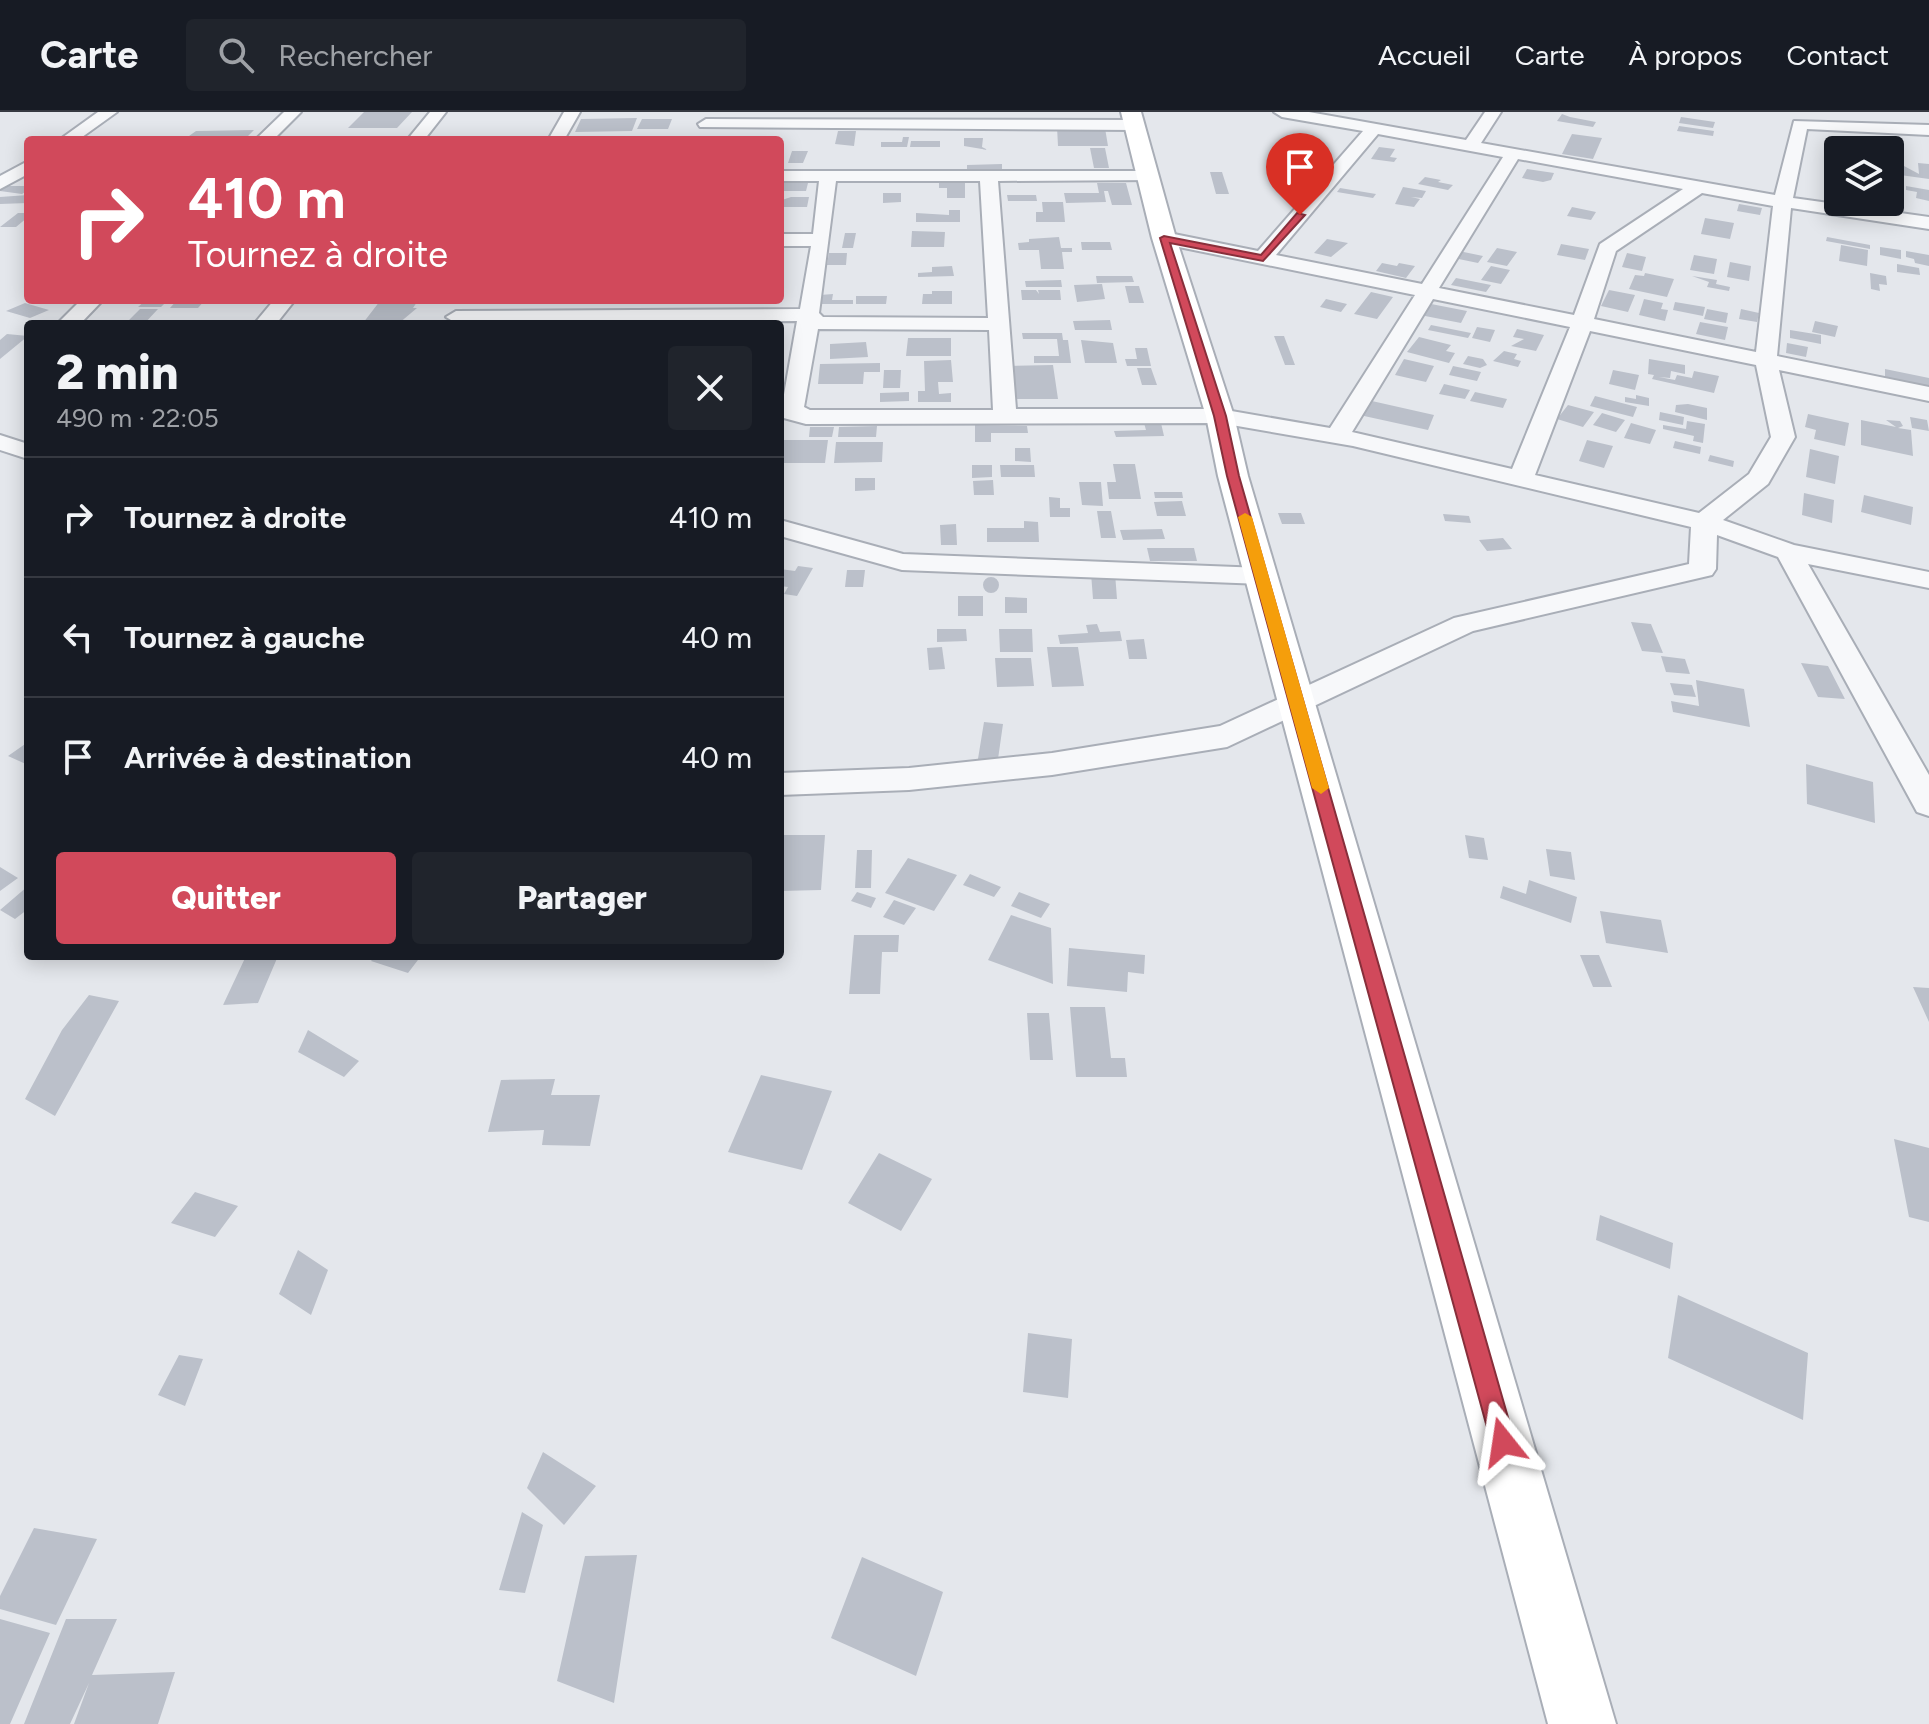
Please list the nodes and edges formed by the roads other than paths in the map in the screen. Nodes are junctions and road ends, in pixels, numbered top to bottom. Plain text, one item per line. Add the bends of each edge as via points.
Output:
1 (109, 112) edge
2 (293, 112) edge
3 (438, 112) edge
4 (572, 112) edge
5 (1282, 112) edge
6 (1493, 112) edge
7 (978, 118) edge
8 (1133, 118) edge
9 (1346, 118) edge
10 (706, 124) dead end
11 (1374, 129) junction
12 (1929, 130) edge
13 (73, 136) edge
14 (267, 136) edge
15 (418, 136) edge
16 (558, 136) edge
17 (1470, 146) junction
18 (1513, 154) junction
19 (784, 176) edge
20 (828, 176) junction
21 (1149, 176) junction
22 (989, 178) junction
23 (1699, 187) junction
24 (1783, 201) junction
25 (1929, 223) edge
26 (1164, 238) junction
27 (784, 240) edge
28 (822, 240) junction
29 (1263, 258) junction
30 (1427, 292) junction
31 (89, 304) edge
32 (282, 304) edge
33 (464, 304) edge
34 (809, 315) junction
35 (72, 320) edge
36 (268, 320) edge
37 (631, 320) edge
38 (998, 324) junction
39 (1582, 324) junction
40 (1766, 361) junction
41 (1929, 394) edge
42 (786, 410) edge
43 (1005, 416) junction
44 (1220, 416) junction
45 (1337, 436) junction
46 (0, 442) edge
47 (24, 451) edge
48 (1521, 479) junction
49 (1704, 522) junction
50 (784, 529) edge
51 (1788, 552) junction
52 (1262, 576) junction
53 (1929, 580) edge
54 (1297, 705) junction
55 (784, 784) edge
56 (1929, 804) edge
57 (1582, 1724) edge

1 - 13 street
2 - 14 street
3 - 15 street
4 - 16 street
5 - 9 street
6 - 17 street
7 - 8 street
7 - 10 street
8 - 21 street
9 - 11 street
11 - 17 street
11 - 29 street
12 - 24 street via 1800,124
17 - 18 street
18 - 23 street
18 - 30 street
19 - 20 street
20 - 22 street
20 - 28 street
21 - 22 street
21 - 26 street
22 - 38 street
23 - 24 street
23 - 39 street via 1607,248
24 - 25 street
24 - 40 street
26 - 29 street
26 - 44 street
27 - 28 street
28 - 34 street
29 - 30 street
30 - 39 street
30 - 45 street
31 - 35 street
32 - 36 street
33 - 37 street via 456,317
34 - 37 street
34 - 38 street via 818,323
34 - 42 street
38 - 43 street
39 - 40 street
39 - 48 street
40 - 41 street
40 - 49 street via 1783,437 1759,479
42 - 43 street via 806,417
43 - 44 street
44 - 45 street
44 - 52 street
45 - 48 street
46 - 47 street
48 - 49 street
49 - 51 street
49 - 54 street via 1702,569 1464,624
50 - 52 street via 902,562
51 - 53 street
51 - 56 street
52 - 54 street
54 - 55 street via 1227,736 1067,762 909,779
54 - 57 street

